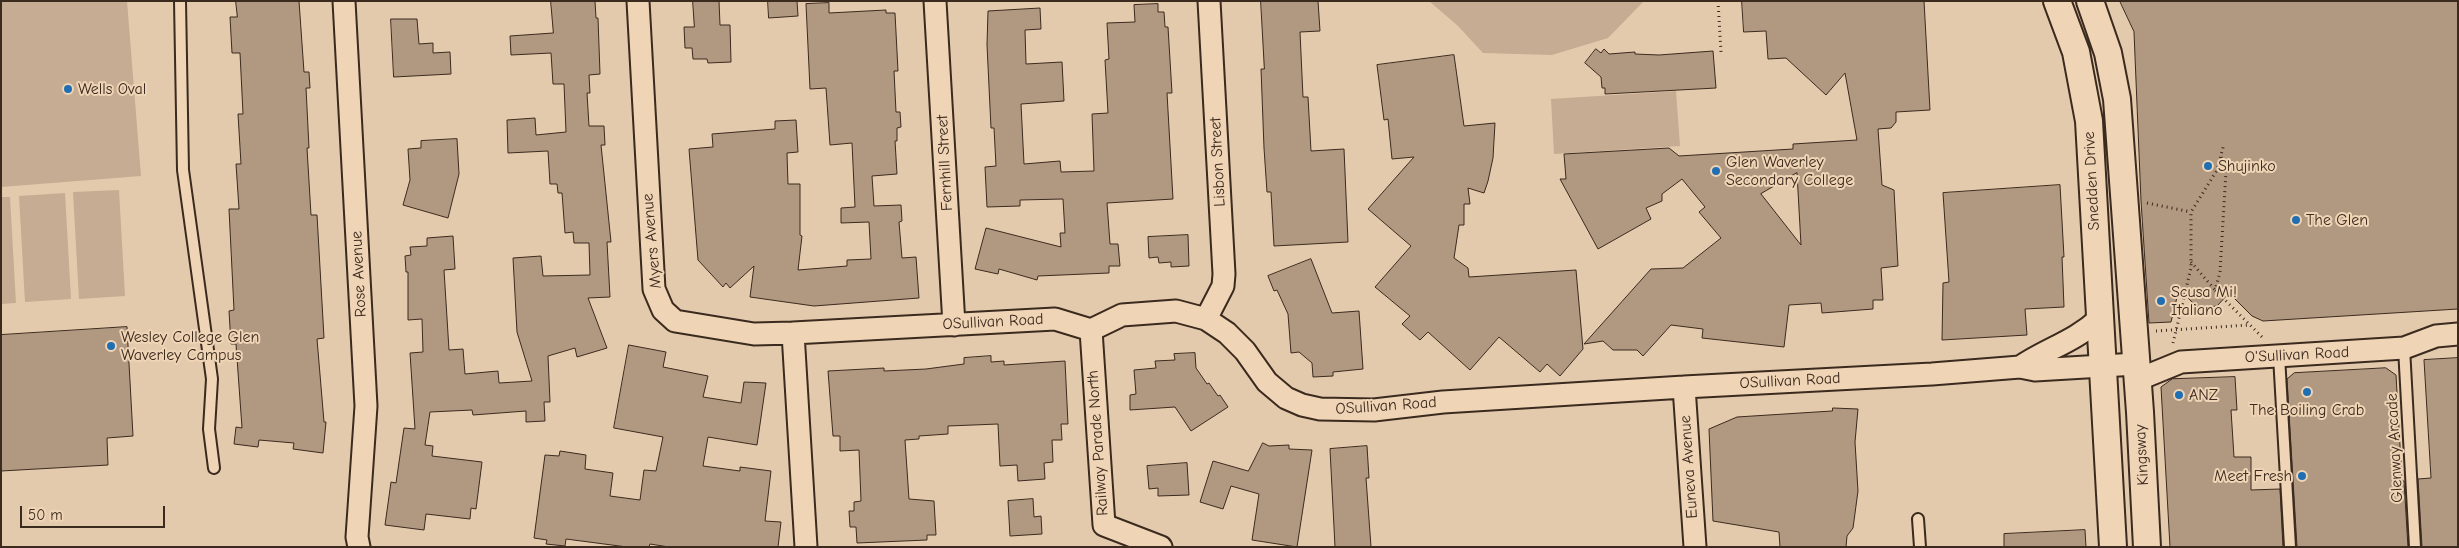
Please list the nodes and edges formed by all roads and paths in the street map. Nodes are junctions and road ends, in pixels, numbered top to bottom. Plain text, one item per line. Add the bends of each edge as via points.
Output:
1 (180, 1) edge
2 (344, 1) edge
3 (638, 1) edge
4 (935, 1) edge
5 (1208, 1) edge
6 (1718, 1) edge
7 (2056, 1) edge
8 (2090, 1) edge
9 (1721, 52) dead end
10 (2224, 144) dead end
11 (2220, 157) junction
12 (2145, 203) dead end
13 (2191, 212) junction
14 (2191, 262) junction
15 (2215, 290) junction
16 (1206, 319) junction
17 (2099, 319) junction
18 (954, 325) junction
19 (2250, 325) junction
20 (1091, 330) junction
21 (2176, 330) junction
22 (2147, 332) dead end
23 (793, 333) junction
24 (2458, 334) edge
25 (2263, 338) dead end
26 (2173, 344) dead end
27 (2404, 348) junction
28 (2279, 356) junction
29 (2102, 366) junction
30 (2020, 367) junction
31 (2137, 372) junction
32 (1684, 387) junction
33 (214, 468) dead end
34 (1918, 518) dead end
35 (359, 547) edge
36 (806, 547) edge
37 (1161, 547) edge
38 (1695, 547) edge
39 (1920, 547) edge
40 (2112, 547) edge
41 (2147, 547) edge
42 (2290, 547) edge
43 (2415, 547) edge

1 - 33 lane via 183,170 212,379 208,429
2 - 35 street, Rose Avenue via 366,406
3 - 23 street, Myers Avenue via 654,289 663,310 675,321 754,334
4 - 18 street, Fernhill Street
5 - 16 street, Lisbon Street via 1224,274 1223,286
6 - 9 path
7 - 17 street, Snedden Drive via 2076,52 2089,121
8 - 31 street, Snedden Drive via 2108,53 2117,99
10 - 11 path
11 - 13 path via 2216,170
11 - 15 path via 2226,171 2220,272
12 - 13 path
13 - 14 path
14 - 15 path
14 - 21 path
15 - 19 path
16 - 20 street, OSullivan Road via 1176,312 1122,315
16 - 32 street, OSullivan Road via 1233,339 1267,382 1286,398 1320,409 1374,410 1443,402
17 - 29 street, Snedden Drive
17 - 30 street, OSullivan Road via 2076,338
18 - 20 street, OSullivan Road via 1054,319
18 - 23 street, OSullivan Road
19 - 21 path
19 - 25 path
20 - 37 street, Railway Parade North via 1104,525
21 - 22 path
21 - 26 path
23 - 36 street
24 - 27 street, O'Sullivan Road via 2436,336
27 - 28 street, O'Sullivan Road
27 - 43 lane, Glenway Arcade
28 - 31 street, O'Sullivan Road via 2181,362
28 - 42 lane
29 - 30 street, OSullivan Road via 2035,370
29 - 31 street, O'Sullivan Road
29 - 40 street
30 - 32 street, OSullivan Road
31 - 41 street, Kingsway
32 - 38 street, Euneva Avenue
34 - 39 lane

